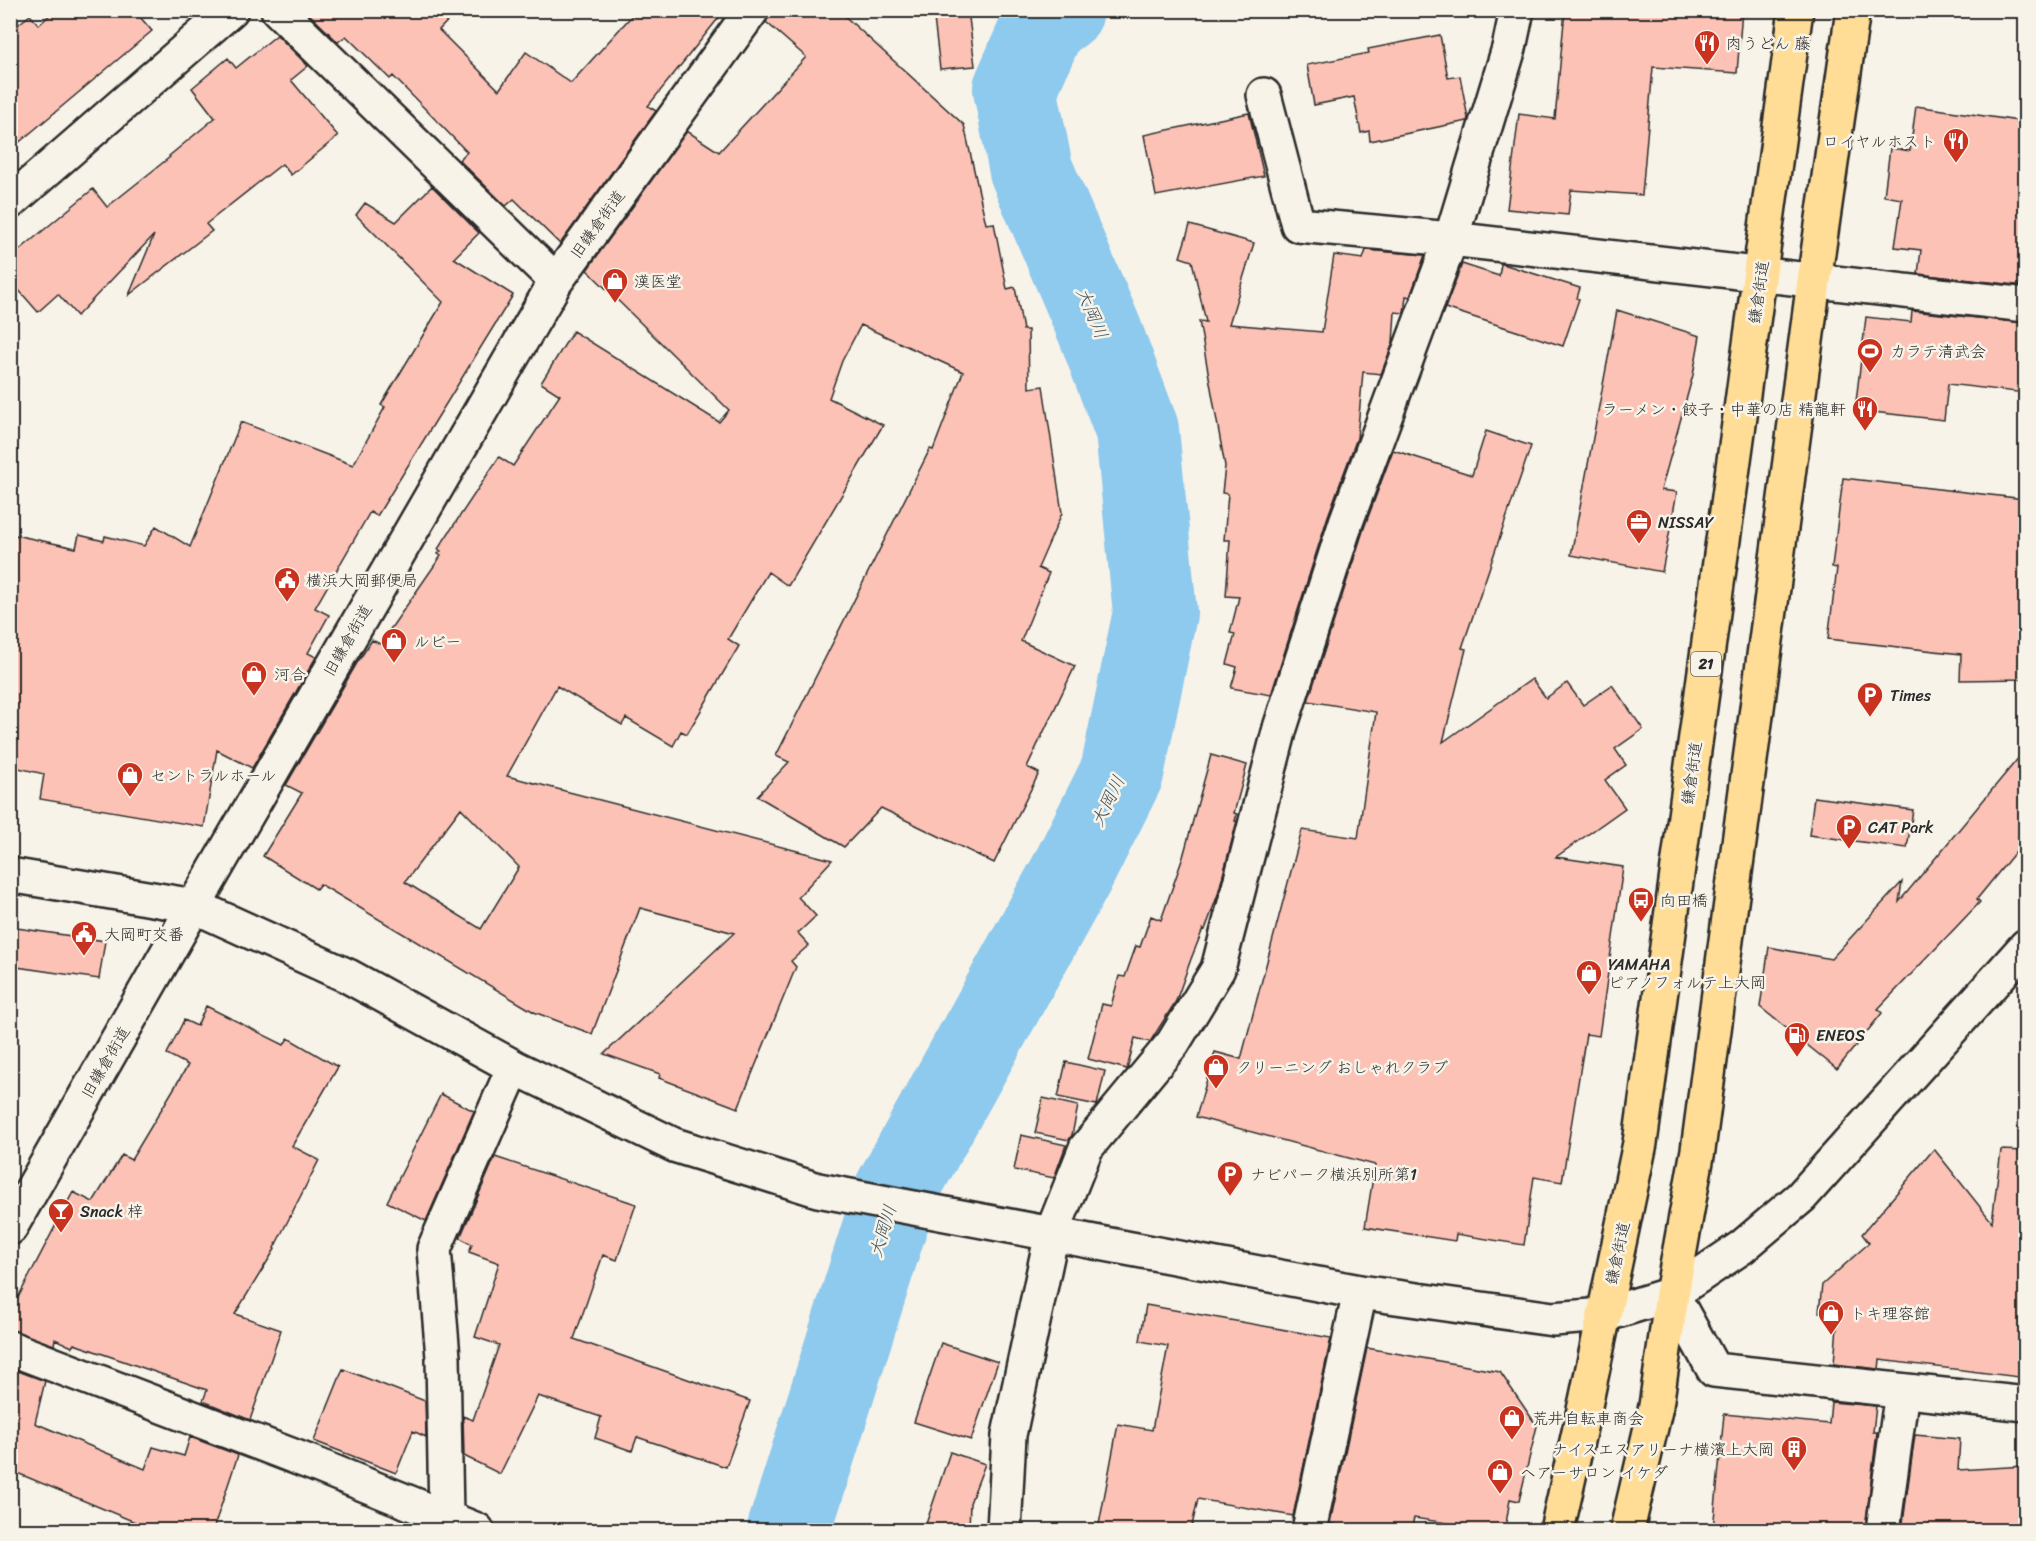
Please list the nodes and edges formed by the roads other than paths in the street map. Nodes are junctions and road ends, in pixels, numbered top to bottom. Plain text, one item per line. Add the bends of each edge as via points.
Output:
1 (231, 10) edge
2 (278, 10) edge
3 (752, 10) edge
4 (1517, 10) edge
5 (1796, 10) edge
6 (1853, 10) edge
7 (1264, 95) dead end
8 (10, 202) edge
9 (1451, 239) junction
10 (1760, 276) junction
11 (556, 281) junction
12 (1815, 281) junction
13 (2025, 306) edge
14 (10, 875) edge
15 (194, 906) junction
16 (2025, 946) edge
17 (514, 1067) junction
18 (10, 1228) edge
19 (1052, 1233) junction
20 (1360, 1292) junction
21 (1672, 1294) junction
22 (1604, 1315) junction
23 (10, 1348) edge
24 (1902, 1391) junction
25 (2025, 1404) edge
26 (446, 1517) junction
27 (477, 1530) edge
28 (1004, 1530) edge
29 (1308, 1530) edge
30 (1557, 1530) edge
31 (1627, 1530) edge
32 (1883, 1530) edge

1 - 8 street
2 - 11 street
3 - 11 street, 旧鎌倉街道
4 - 9 street
5 - 10 main road, 鎌倉街道 / 21
6 - 12 main road
7 - 9 street via 1298,225
9 - 10 street
9 - 19 street via 1346,522 1280,728 1218,969 1173,1043 1086,1149
10 - 12 street
10 - 22 main road, 鎌倉街道 / 21 via 1640,1143
11 - 15 street, 旧鎌倉街道
12 - 13 street
12 - 21 main road via 1700,1138
14 - 15 street
15 - 17 street via 348,976
15 - 18 street, 旧鎌倉街道
16 - 21 street via 1802,1197 1742,1247
17 - 19 street via 674,1145 818,1190
17 - 26 street via 434,1250 443,1357
19 - 20 street
19 - 28 street via 1009,1435
20 - 22 street via 1553,1319
20 - 29 street
21 - 22 street
21 - 24 street via 1714,1370
21 - 31 main road via 1656,1406
22 - 30 main road, 鎌倉街道 / 21
23 - 26 street
24 - 25 street
24 - 32 street
26 - 27 street

